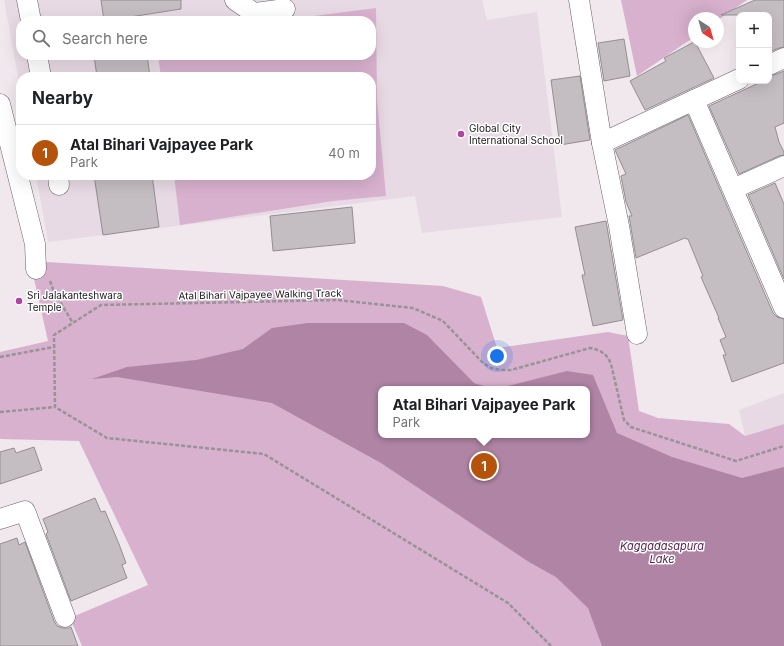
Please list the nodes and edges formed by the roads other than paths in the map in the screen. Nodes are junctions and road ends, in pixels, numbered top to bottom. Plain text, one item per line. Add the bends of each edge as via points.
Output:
1 (27, 0) edge
2 (235, 0) edge
3 (579, 0) edge
4 (285, 9) dead end
5 (30, 16) edge
6 (784, 58) edge
7 (38, 60) edge
8 (772, 64) edge
9 (40, 72) edge
10 (736, 80) edge
11 (694, 100) junction
12 (0, 104) edge
13 (602, 143) junction
14 (784, 166) edge
15 (16, 168) edge
16 (19, 180) edge
17 (733, 189) junction
18 (42, 274) road end
19 (784, 308) edge
20 (637, 334) dead end
21 (8, 517) edge
22 (60, 619) dead end

1 - 5 street
2 - 4 street via 254,13
3 - 13 street
6 - 8 street
7 - 9 street
10 - 11 street
11 - 13 street
11 - 17 street
12 - 15 street
13 - 20 street
14 - 17 street
16 - 18 street
17 - 19 street
21 - 22 street via 25,511

